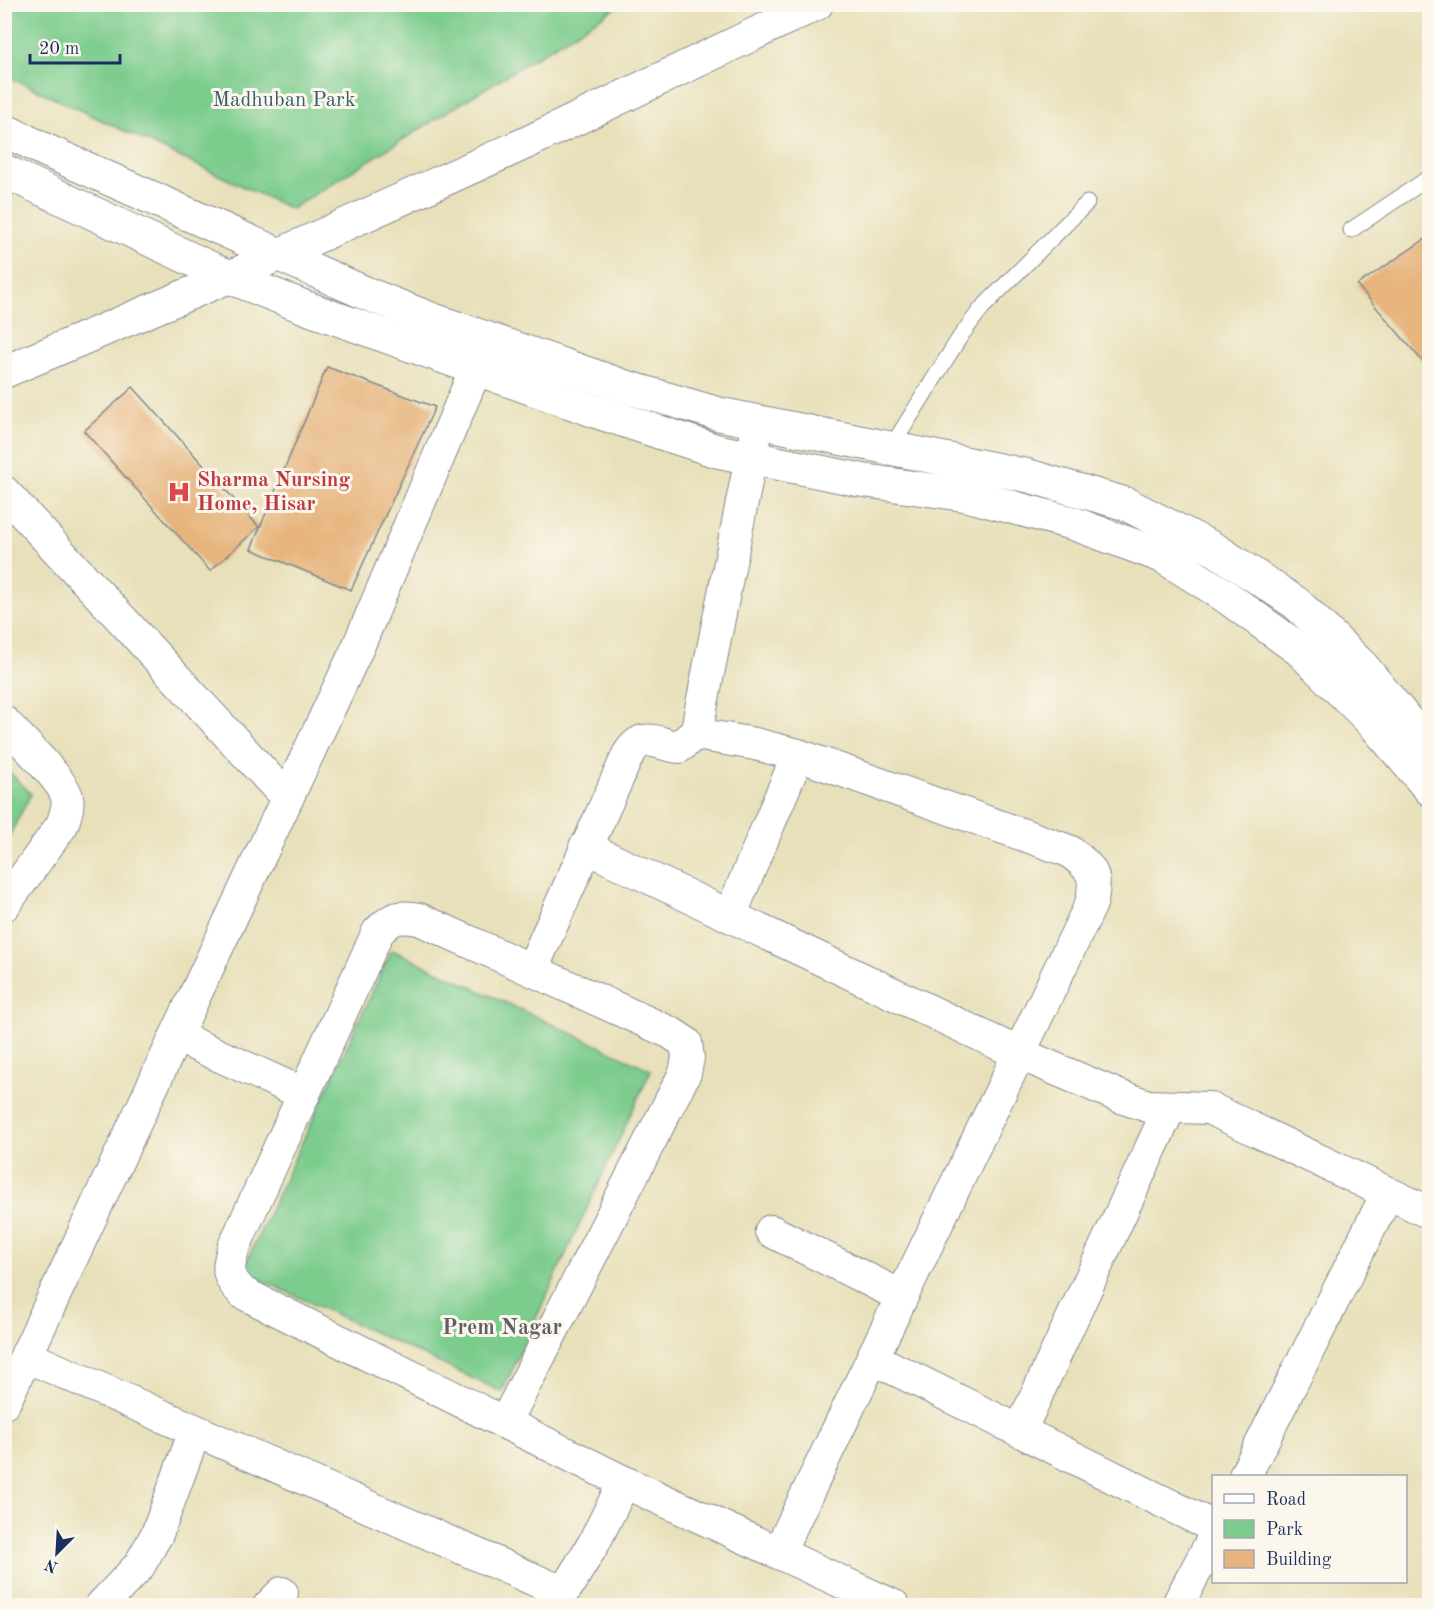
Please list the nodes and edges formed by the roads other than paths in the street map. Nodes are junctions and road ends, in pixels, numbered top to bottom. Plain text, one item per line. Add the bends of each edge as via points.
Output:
1 (817, 4) edge
2 (4, 130) edge
3 (4, 171) edge
4 (1430, 177) edge
5 (1087, 203) dead end
6 (1351, 230) dead end
7 (277, 256) junction
8 (229, 277) junction
9 (488, 338) junction
10 (476, 368) junction
11 (4, 372) edge
12 (758, 422) junction
13 (890, 449) junction
14 (752, 458) junction
15 (4, 492) edge
16 (4, 722) edge
17 (696, 734) junction
18 (1430, 748) edge
19 (798, 755) junction
20 (1430, 789) edge
21 (287, 798) junction
22 (585, 847) junction
23 (4, 905) edge
24 (730, 916) junction
25 (532, 969) junction
26 (176, 1036) junction
27 (1018, 1053) junction
28 (304, 1094) junction
29 (1170, 1107) junction
30 (1387, 1194) junction
31 (1430, 1213) edge
32 (771, 1231) dead end
33 (901, 1296) junction
34 (872, 1358) junction
35 (13, 1376) edge
36 (505, 1422) junction
37 (195, 1431) junction
38 (1020, 1431) junction
39 (1246, 1475) edge
40 (624, 1482) junction
41 (1212, 1526) edge
42 (1212, 1541) edge
43 (779, 1551) junction
44 (847, 1596) edge
45 (555, 1599) edge
46 (101, 1605) edge
47 (894, 1605) edge
48 (1177, 1605) edge

1 - 7 street
2 - 7 street
3 - 8 street
4 - 6 lane
5 - 13 lane via 981,309
7 - 8 street
7 - 9 street
8 - 10 street
8 - 11 street
9 - 10 street
9 - 12 street via 623,386
10 - 14 street via 706,447
10 - 21 street via 358,647
12 - 13 street
12 - 14 street
13 - 18 street via 1029,476 1126,504 1216,550 1296,603 1362,666
14 - 17 street
14 - 20 street via 860,480 968,495 1075,524 1162,556 1300,650 1374,724
15 - 21 street
16 - 23 street via 67,796 62,825
17 - 19 street
17 - 22 street via 679,747 650,740 633,747
19 - 24 street
19 - 27 street via 1069,850 1089,867 1095,885 1091,904
21 - 26 street
22 - 24 street
22 - 25 street
24 - 27 street
25 - 28 street via 419,919 401,916 389,920 378,932
25 - 36 street via 671,1033 686,1043 688,1058 685,1073
26 - 28 street
26 - 35 street
27 - 29 street via 1121,1097 1148,1106
27 - 33 street
28 - 36 street via 233,1249 229,1264 231,1281 243,1293
29 - 30 street via 1209,1108
29 - 38 street
30 - 31 street
30 - 39 street
32 - 33 street
33 - 34 street
34 - 38 street
34 - 43 street
35 - 37 street
36 - 40 street
37 - 45 street
37 - 46 street via 157,1534 139,1566
38 - 41 street
40 - 43 street
40 - 45 street via 594,1543
42 - 48 street
43 - 44 street
44 - 47 street

